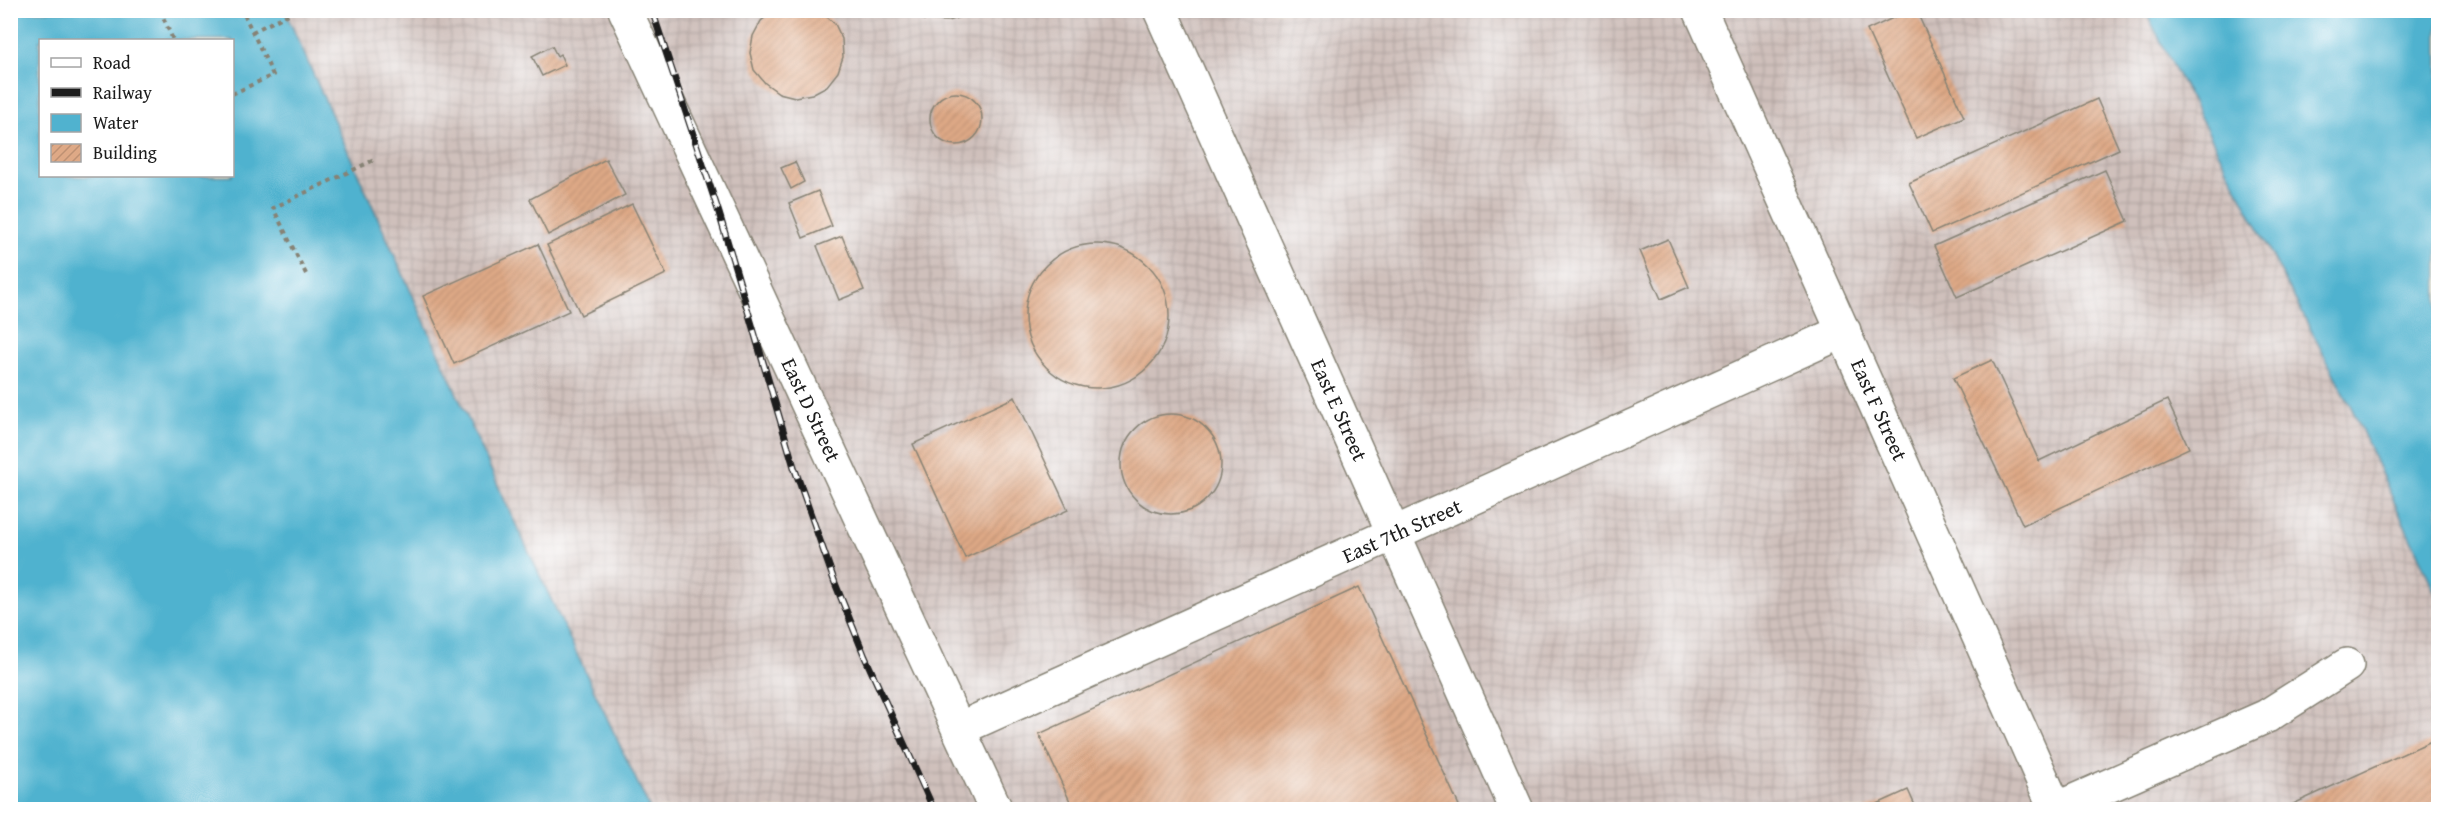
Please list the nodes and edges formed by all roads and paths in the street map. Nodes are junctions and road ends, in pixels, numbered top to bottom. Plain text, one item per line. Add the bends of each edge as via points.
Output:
1 (160, 10) edge
2 (242, 10) edge
3 (297, 10) edge
4 (625, 10) edge
5 (1161, 10) edge
6 (1700, 10) edge
7 (252, 32) junction
8 (173, 39) edge
9 (234, 93) edge
10 (374, 160) dead end
11 (306, 274) dead end
12 (1844, 331) junction
13 (1395, 534) junction
14 (2347, 665) dead end
15 (959, 729) junction
16 (2056, 809) edge
17 (996, 810) edge
18 (1517, 810) edge

1 - 8 path
2 - 7 path
3 - 7 path
4 - 15 street, East D Street
5 - 13 street, East E Street
6 - 12 street, East F Street
7 - 9 path via 273,75
10 - 11 path via 273,208
12 - 13 street, East 7th Street
12 - 16 street, East F Street
13 - 15 street, East 7th Street
13 - 18 street, East E Street
14 - 16 street via 2267,716
15 - 17 street, East D Street

